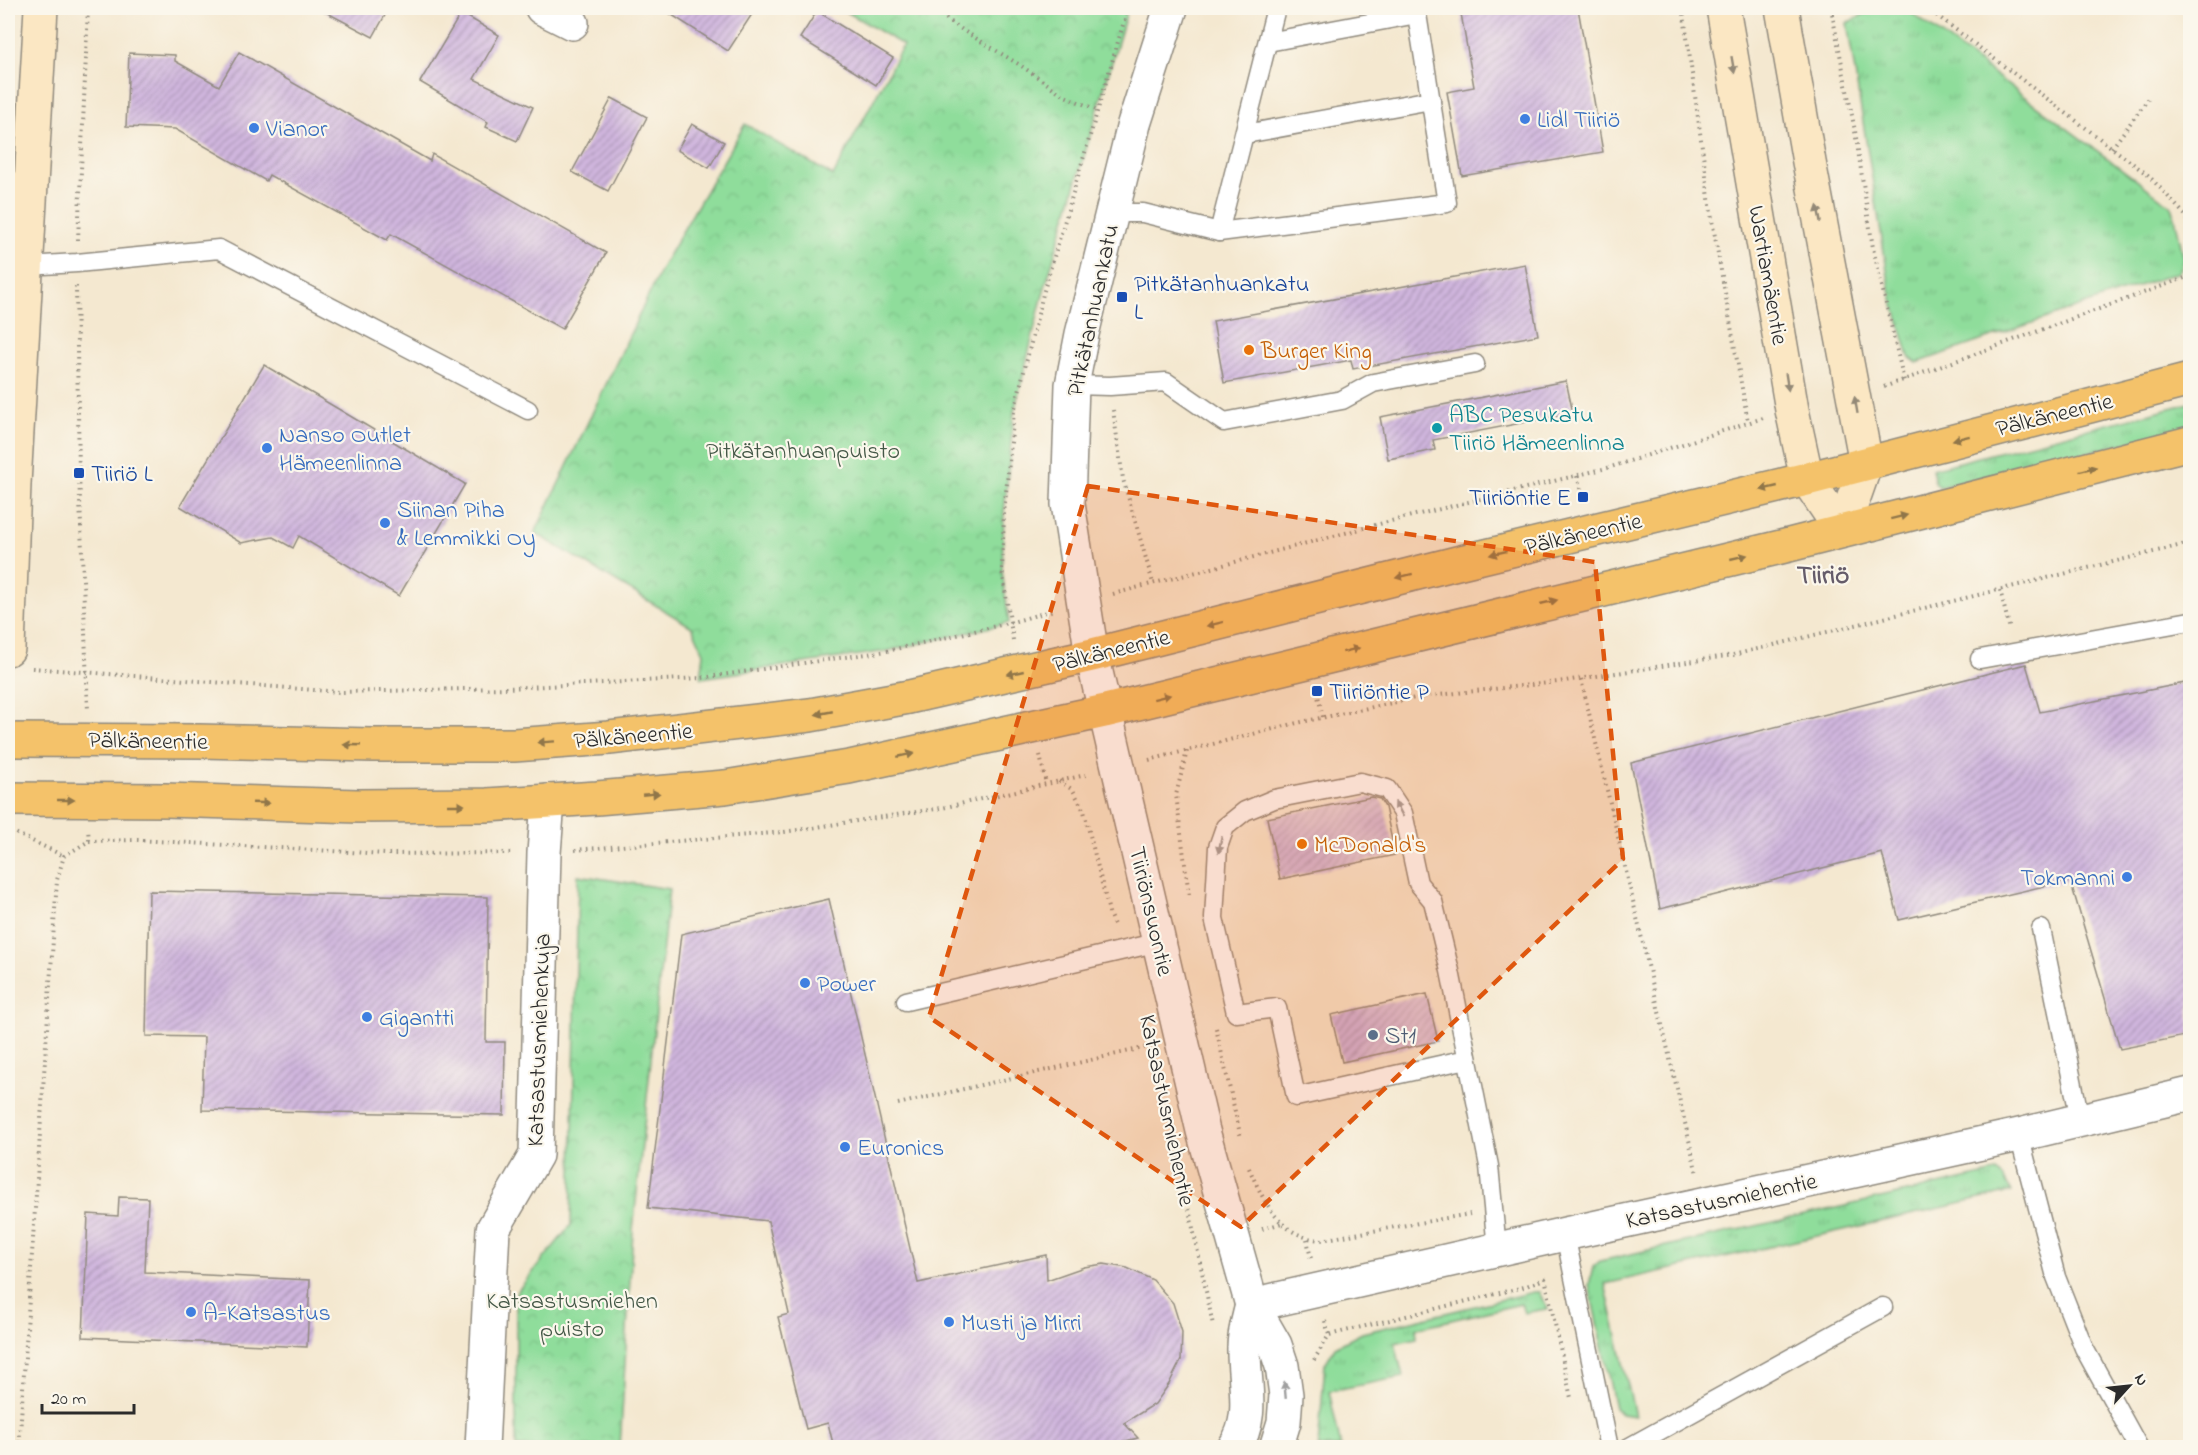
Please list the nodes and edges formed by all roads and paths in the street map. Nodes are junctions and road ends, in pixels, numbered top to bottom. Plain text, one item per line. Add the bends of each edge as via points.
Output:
1 (42, 8) edge
2 (542, 8) edge
3 (932, 8) edge
4 (1171, 8) edge
5 (1276, 8) edge
6 (1683, 8) edge
7 (1723, 8) edge
8 (1782, 8) edge
9 (1848, 8) edge
10 (1927, 8) edge
11 (1832, 10) edge
12 (1417, 11) edge
13 (572, 24) dead end
14 (1268, 42) junction
15 (2148, 99) dead end
16 (1431, 100) junction
17 (1097, 110) dead end
18 (1245, 134) junction
19 (2112, 148) junction
20 (1113, 213) junction
21 (1219, 232) junction
22 (2190, 235) edge
23 (17, 265) edge
24 (1475, 364) dead end
25 (2190, 380) edge
26 (1904, 381) dead end
27 (1072, 385) junction
28 (528, 410) dead end
29 (1748, 422) dead end
30 (2190, 443) edge
31 (1866, 463) junction
32 (1577, 476) dead end
33 (1807, 479) junction
34 (1583, 497) dead end
35 (1842, 531) junction
36 (2000, 590) dead end
37 (2190, 621) edge
38 (8, 650) edge
39 (2016, 652) junction
40 (1092, 655) junction
41 (1980, 659) dead end
42 (1581, 678) dead end
43 (1317, 691) dead end
44 (1106, 711) junction
45 (1323, 717) dead end
46 (8, 740) edge
47 (1187, 751) dead end
48 (1059, 781) dead end
49 (8, 799) edge
50 (548, 801) junction
51 (8, 830) edge
52 (64, 856) dead end
53 (1190, 900) dead end
54 (2040, 929) dead end
55 (1159, 942) junction
56 (1125, 950) junction
57 (906, 1001) dead end
58 (1214, 1021) dead end
59 (1155, 1046) dead end
60 (1467, 1059) junction
61 (2190, 1095) edge
62 (898, 1104) dead end
63 (2080, 1119) junction
64 (2019, 1135) junction
65 (1242, 1141) dead end
66 (1246, 1163) dead end
67 (1698, 1181) dead end
68 (1188, 1201) dead end
69 (1495, 1214) junction
70 (1565, 1234) junction
71 (1497, 1249) junction
72 (1573, 1268) junction
73 (1545, 1278) junction
74 (1252, 1305) junction
75 (1883, 1306) dead end
76 (1215, 1330) dead end
77 (1313, 1371) dead end
78 (1572, 1402) dead end
79 (482, 1448) edge
80 (1234, 1448) edge
81 (1276, 1448) edge
82 (1609, 1448) edge
83 (1628, 1448) edge
84 (2139, 1448) edge

1 - 23 main road
2 - 13 street
3 - 17 path via 1065,96
4 - 20 street, Pitkätanhuankatu via 1134,124
5 - 14 lane
6 - 29 path via 1712,220
7 -> 33 main road, Wartiamäentie
31 -> 8 main road
9 - 11 path
10 - 19 path
11 - 26 path via 1873,249
12 - 14 lane
12 - 16 lane
14 - 18 lane
15 - 19 path
16 - 18 lane
16 - 21 lane via 1447,203
18 - 21 lane
19 - 22 path via 2148,175 2187,217
20 - 21 lane via 1143,213
20 - 27 street, Pitkätanhuankatu
23 - 28 lane via 219,249
23 - 38 main road
24 - 27 lane via 1373,382 1342,400 1224,422 1166,382
25 -> 31 main road, Pälkäneentie
27 - 40 street, Pitkätanhuankatu via 1068,504
35 -> 30 main road
31 - 33 main road, Pälkäneentie
31 - 35 main road
32 - 34 path
33 - 35 main road, Wartiamäentie
33 -> 40 main road, Pälkäneentie
44 -> 35 main road
36 - 39 path
37 - 39 lane
39 - 41 lane
40 - 44 street, Tiiriönsuontie
40 -> 46 main road, Pälkäneentie via 810,715 609,738 514,745
42 - 67 path
43 - 45 path
50 -> 44 main road via 725,787 849,767
44 - 55 street, Tiiriönsuontie
47 - 53 path via 1176,795
48 - 56 path via 1073,789 1084,811 1110,916
49 -> 50 main road via 358,806
50 - 79 street, Katsastusmiehenkuja via 536,1155 493,1229
51 - 52 path
54 - 63 lane
55 - 56 lane
55 - 74 street, Tiiriönsuontie via 1203,1131
56 - 57 lane
58 - 65 path
59 - 62 path
60 -> 60 lane via 1433,901 1418,883 1403,813 1387,789 1360,782 1274,799 1245,811 1225,827 1218,847 1214,918 1236,1014 1277,1008 1296,1097
60 - 69 lane
61 - 63 street, Katsastusmiehentie
63 - 64 street, Katsastusmiehentie
64 - 70 street, Katsastusmiehentie
64 - 84 lane via 2056,1277 2084,1348
66 - 69 path via 1262,1198 1282,1223 1307,1239 1322,1240 1476,1213
68 - 76 path, Katsastusmiehentie
69 - 71 lane
70 - 71 street, Katsastusmiehentie
70 - 72 lane
71 - 74 street, Katsastusmiehentie
72 - 73 path
72 - 82 lane
73 - 77 path via 1524,1287 1329,1335 1314,1360
73 - 78 path
74 - 80 street via 1244,1345 1246,1423
81 -> 74 street via 1284,1422 1286,1395 1282,1366
75 - 83 lane

